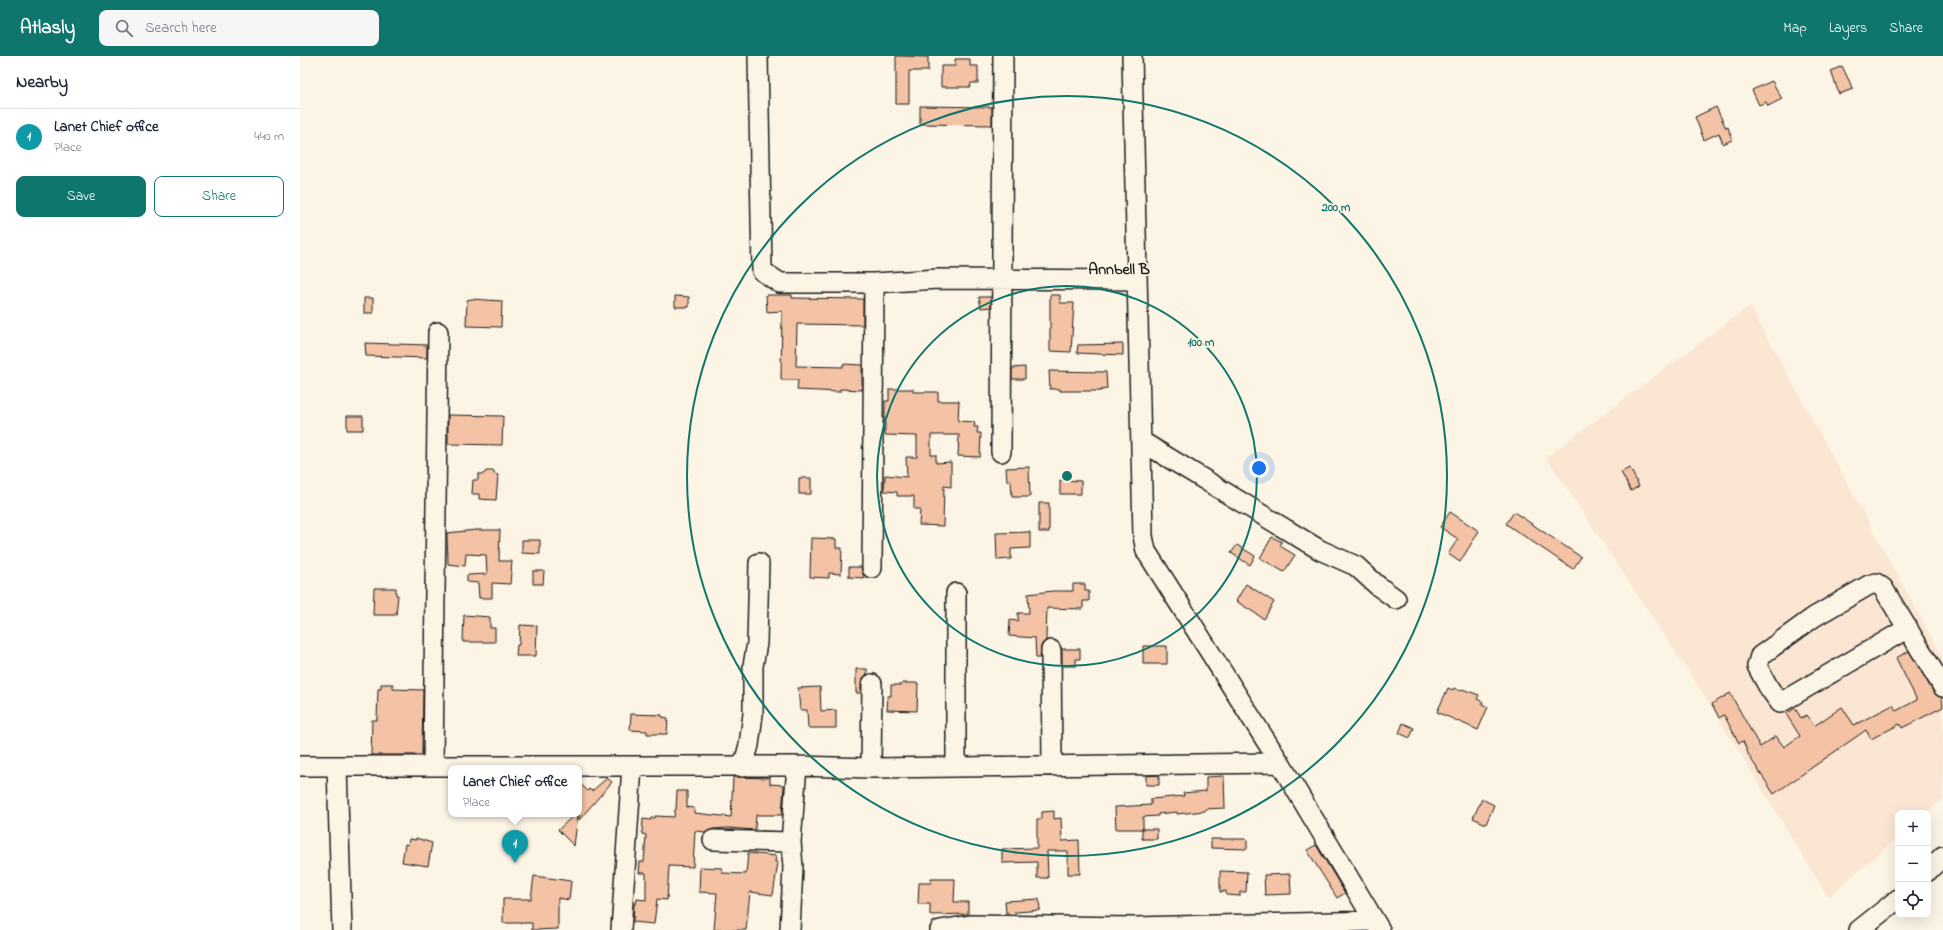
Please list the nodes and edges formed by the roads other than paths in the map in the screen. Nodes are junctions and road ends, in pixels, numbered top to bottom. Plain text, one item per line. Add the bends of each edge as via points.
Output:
1 (758, 56) edge
2 (1003, 56) edge
3 (1132, 56) edge
4 (1137, 280) junction
5 (1002, 281) junction
6 (874, 283) junction
7 (438, 332) dead end
8 (1141, 441) junction
9 (1001, 452) dead end
10 (759, 563) dead end
11 (872, 568) dead end
12 (956, 594) dead end
13 (1396, 599) dead end
14 (1908, 628) junction
15 (1051, 650) dead end
16 (872, 684) dead end
17 (1943, 687) edge
18 (1280, 763) junction
19 (432, 765) junction
20 (448, 765) edge
21 (300, 766) edge
22 (337, 766) junction
23 (582, 766) edge
24 (632, 766) junction
25 (797, 766) junction
26 (1052, 766) junction
27 (743, 767) junction
28 (956, 767) junction
29 (871, 768) junction
30 (713, 840) dead end
31 (791, 842) junction
32 (1943, 856) edge
33 (1931, 868) edge
34 (1895, 902) edge
35 (1377, 925) edge
36 (1135, 929) edge
37 (342, 930) edge
38 (621, 930) edge
39 (790, 930) edge
40 (940, 930) edge
41 (1859, 930) edge

1 - 6 street via 762,271 780,284
2 - 5 street
3 - 4 street
4 - 5 street
4 - 8 street
5 - 6 street
5 - 9 street
6 - 11 street
7 - 19 street
8 - 13 street via 1320,550 1356,566
8 - 18 street via 1143,536 1146,551
10 - 27 street via 753,714
12 - 28 street
14 - 14 street via 1883,588 1876,583 1814,617 1760,656 1757,666 1768,688 1780,703
14 - 17 street
15 - 26 street
16 - 29 street
18 - 26 street
18 - 35 street
19 - 20 street
19 - 22 street
21 - 22 street
22 - 37 street
23 - 24 street
24 - 27 street
24 - 38 street
25 - 27 street
25 - 29 street
25 - 31 street
26 - 28 street
28 - 29 street
30 - 31 street
31 - 39 street via 793,867
32 - 33 street
34 - 41 street
35 - 36 street
36 - 40 street via 970,926

